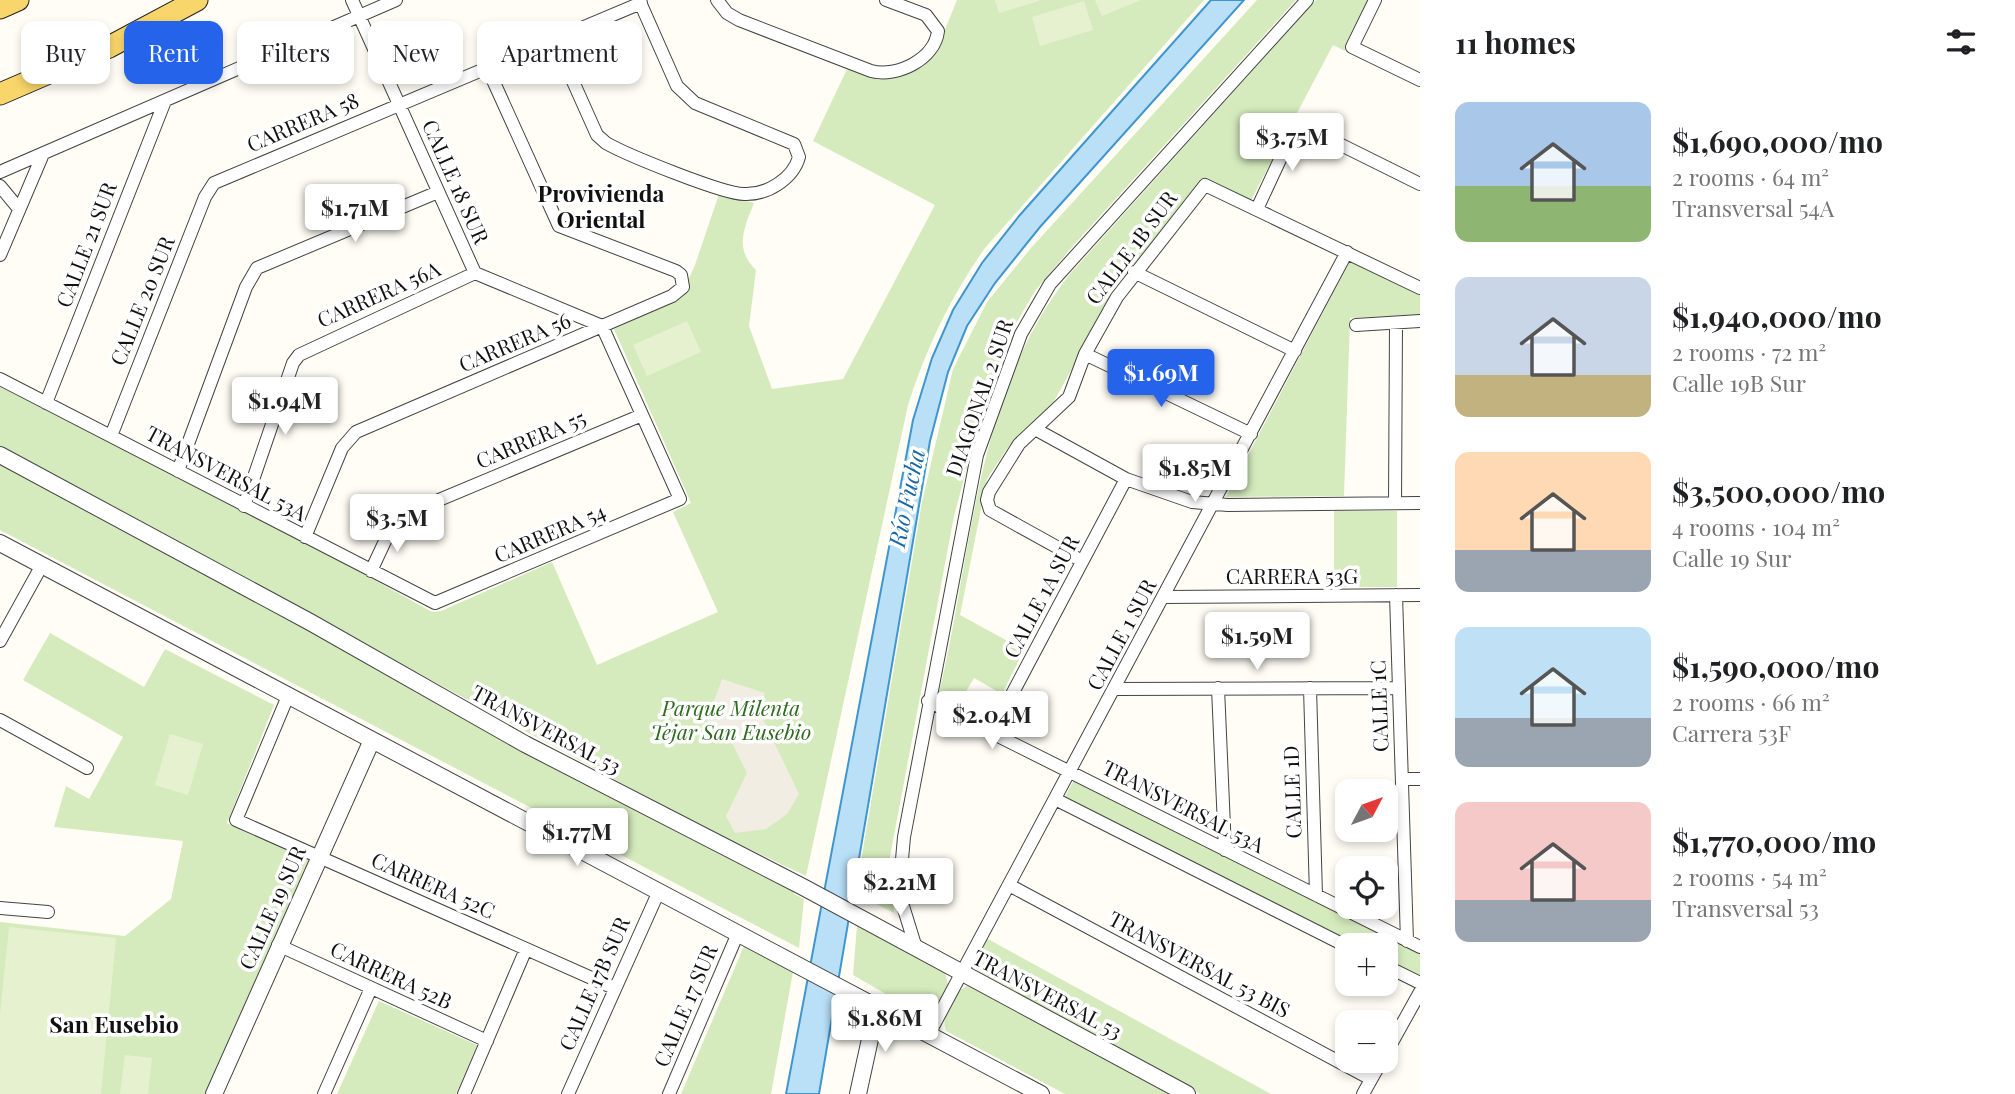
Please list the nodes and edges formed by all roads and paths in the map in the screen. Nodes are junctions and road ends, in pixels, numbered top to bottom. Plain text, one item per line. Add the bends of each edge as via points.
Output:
1 (18, 0) edge
2 (197, 0) edge
3 (352, 0) edge
4 (396, 0) edge
5 (717, 0) edge
6 (886, 0) edge
7 (1307, 0) edge
8 (1374, 0) edge
9 (640, 1) edge
10 (0, 8) edge
11 (359, 16) junction
12 (595, 21) edge
13 (477, 71) edge
14 (1420, 80) edge
15 (495, 84) edge
16 (575, 84) edge
17 (0, 94) edge
18 (164, 101) junction
19 (399, 104) junction
20 (43, 154) junction
21 (0, 172) edge
22 (214, 183) joint
23 (1420, 184) edge
24 (0, 186) edge
25 (438, 192) junction
26 (19, 209) junction
27 (1256, 209) junction
28 (1347, 252) junction
29 (0, 256) edge
30 (1134, 272) junction
31 (475, 273) junction
32 (1420, 288) edge
33 (1420, 321) edge
34 (1396, 324) junction
35 (1356, 325) dead end
36 (603, 327) junction
37 (1294, 351) junction
38 (1085, 354) junction
39 (0, 379) edge
40 (46, 403) junction
41 (642, 415) junction
42 (1035, 429) junction
43 (1251, 434) junction
44 (111, 436) junction
45 (0, 455) edge
46 (178, 471) junction
47 (1126, 479) junction
48 (1395, 503) junction
49 (1420, 503) edge
50 (1214, 504) junction
51 (244, 506) junction
52 (305, 537) junction
53 (0, 543) edge
54 (1083, 561) junction
55 (42, 565) junction
56 (371, 571) junction
57 (1396, 595) junction
58 (1420, 595) edge
59 (1164, 597) junction
60 (435, 603) joint
61 (0, 641) edge
62 (1218, 688) junction
63 (1310, 688) junction
64 (1399, 688) junction
65 (1115, 689) junction
66 (288, 696) junction
67 (928, 701) junction
68 (0, 720) edge
69 (992, 732) junction
70 (372, 740) junction
71 (87, 768) dead end
72 (1070, 771) junction
73 (1402, 779) junction
74 (1420, 779) edge
75 (1055, 799) junction
76 (1225, 850) junction
77 (319, 856) junction
78 (1009, 885) junction
79 (659, 891) junction
80 (1316, 895) junction
81 (0, 908) edge
82 (48, 912) dead end
83 (738, 933) junction
84 (1335, 940) edge
85 (1408, 941) junction
86 (278, 945) junction
87 (1420, 947) edge
88 (916, 948) junction
89 (526, 949) junction
90 (962, 972) junction
91 (1398, 972) edge
92 (1420, 983) edge
93 (371, 988) junction
94 (614, 988) junction
95 (1420, 992) edge
96 (877, 1007) junction
97 (1398, 1031) edge
98 (929, 1034) junction
99 (487, 1041) junction
100 (1374, 1073) edge
101 (1371, 1079) junction
102 (215, 1094) edge
103 (324, 1094) edge
104 (464, 1094) edge
105 (568, 1094) edge
106 (670, 1094) edge
107 (858, 1094) edge
108 (1041, 1094) edge
109 (1187, 1094) edge
110 (1363, 1094) edge

1 - 10 main road
2 - 17 main road via 98,52
3 - 11 street, CALLE 18 SUR
4 - 11 street
5 - 6 street via 739,20 877,73 920,60 937,40 938,31 926,15
7 - 67 street, DIAGONAL 2 SUR via 1050,284 1027,318 977,455
8 - 14 street via 1352,47
9 - 12 street, CARRERA 58
9 - 16 street via 677,86 690,100 786,139 798,150 796,167 775,186 746,195 614,148 602,140
11 - 18 street
11 - 19 street, CALLE 18 SUR
13 - 19 street, CARRERA 58
15 - 36 street, CARRERA 56 via 559,226 681,275 680,292
18 - 20 street
18 - 40 street, CALLE 21 SUR
19 - 22 street, CARRERA 58
19 - 25 street, CALLE 18 SUR
20 - 21 street
20 - 26 street
22 - 44 street, CALLE 20 SUR
23 - 27 street via 1297,123
24 - 26 street
25 - 31 street, CALLE 18 SUR
25 - 46 street via 257,268
26 - 29 street
27 - 28 street
27 - 30 street, CALLE 1B SUR via 1205,185
28 - 32 street
28 - 37 street, CALLE 1 SUR
30 - 37 street
30 - 38 street, CALLE 1B SUR
31 - 36 street, CALLE 18 SUR
31 - 51 street, CARRERA 56A via 299,355
33 - 34 street
34 - 35 street
34 - 48 street
36 - 41 street
36 - 52 street, CARRERA 56 via 356,432 348,439
37 - 43 street, CALLE 1 SUR
38 - 42 street, CALLE 1B SUR via 1069,397
38 - 43 street
39 - 40 street, TRANSVERSAL 53A
40 - 44 street, TRANSVERSAL 53A
41 - 56 street, CARRERA 55 via 397,520
41 - 60 street, CARRERA 54 via 680,499
42 - 47 street
42 - 54 street, CALLE 1B SUR via 1019,444 986,500 990,510
43 - 50 street, CALLE 1 SUR
44 - 46 street, TRANSVERSAL 53A
45 - 88 street, TRANSVERSAL 53 via 302,617 525,744
46 - 51 street, TRANSVERSAL 53A
47 - 50 street via 1192,502
47 - 54 street, CALLE 1A SUR
48 - 49 street
48 - 50 street
50 - 59 street, CALLE 1 SUR
51 - 52 street, TRANSVERSAL 53A
52 - 56 street, TRANSVERSAL 53A
53 - 55 street
54 - 69 street, CALLE 1A SUR
55 - 61 street
55 - 66 street
56 - 60 street, TRANSVERSAL 53A
57 - 58 street, CARRERA 53G
57 - 59 street, CARRERA 53G
57 - 64 street, CALLE 1C
59 - 65 street, CALLE 1 SUR
62 - 63 street
62 - 65 street
62 - 76 street
63 - 64 street
63 - 80 street, CALLE 1D
64 - 73 street, CALLE 1C
65 - 72 street, CALLE 1 SUR
66 - 70 street
66 - 77 street, CARRERA 52C via 236,820
67 - 69 street, TRANSVERSAL 53A
67 - 88 street, DIAGONAL 2 SUR via 899,875 901,905
68 - 71 street
69 - 72 street, TRANSVERSAL 53A
70 - 77 street, CALLE 19 SUR
70 - 79 street
72 - 75 street, CALLE 1 SUR
72 - 76 street, TRANSVERSAL 53A
73 - 74 street
73 - 85 street, CALLE 1C
75 - 78 street, CALLE 1 SUR
75 - 84 street
76 - 80 street, TRANSVERSAL 53A
77 - 86 street, CALLE 19 SUR
77 - 89 street, CARRERA 52C
78 - 90 street, CALLE 1 SUR
78 - 101 street, TRANSVERSAL 53 BIS
79 - 83 street
79 - 94 street, CALLE 17B SUR
80 - 85 street, TRANSVERSAL 53A
81 - 82 street
83 - 96 street
83 - 106 street, CALLE 17 SUR
85 - 87 street, TRANSVERSAL 53A
86 - 93 street, CARRERA 52B
86 - 102 street, CALLE 19 SUR
88 - 90 street, TRANSVERSAL 53
89 - 94 street, CARRERA 52C
89 - 99 street
90 - 98 street, CALLE 1 SUR
90 - 109 street, TRANSVERSAL 53
91 - 92 street
93 - 99 street, CARRERA 52B
93 - 103 street
94 - 105 street, CALLE 17B SUR
95 - 97 street
96 - 98 street
96 - 107 street
98 - 108 street
99 - 104 street
100 - 101 street
101 - 110 street

